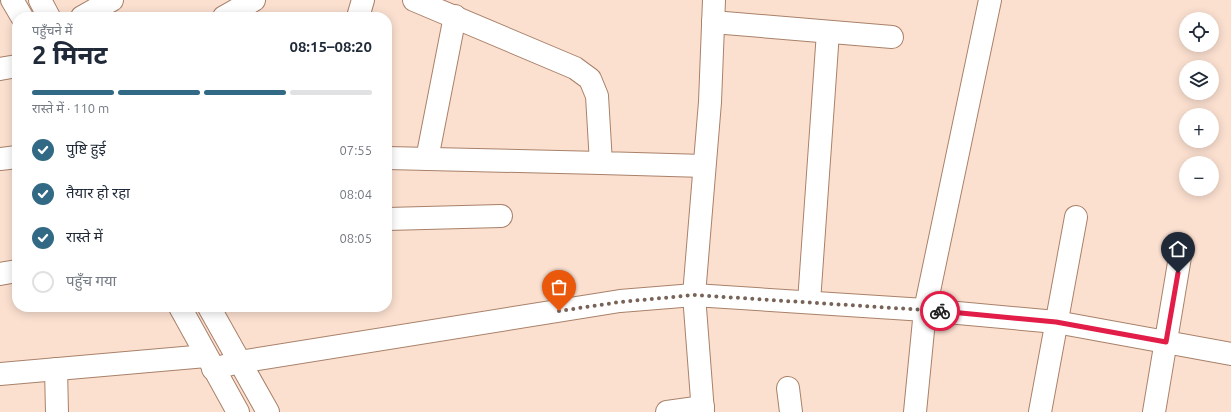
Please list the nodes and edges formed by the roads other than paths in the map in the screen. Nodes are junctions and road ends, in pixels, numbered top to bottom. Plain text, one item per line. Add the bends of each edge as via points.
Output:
1 (12, 0) edge
2 (40, 0) edge
3 (112, 0) edge
4 (254, 0) edge
5 (363, 0) edge
6 (414, 0) edge
7 (714, 0) edge
8 (990, 0) edge
9 (19, 12) edge
10 (47, 12) edge
11 (91, 12) edge
12 (233, 12) edge
13 (359, 12) edge
14 (454, 16) junction
15 (713, 22) junction
16 (828, 32) junction
17 (892, 37) dead end
18 (12, 67) edge
19 (0, 69) edge
20 (12, 158) edge
21 (392, 158) edge
22 (0, 159) edge
23 (427, 159) junction
24 (601, 163) junction
25 (704, 166) junction
26 (501, 216) dead end
27 (1076, 217) dead end
28 (392, 219) edge
29 (1182, 245) dead end
30 (12, 272) edge
31 (0, 274) edge
32 (694, 295) junction
33 (809, 302) junction
34 (925, 310) junction
35 (183, 312) edge
36 (213, 312) edge
37 (1056, 322) junction
38 (1166, 342) junction
39 (1231, 354) edge
40 (240, 362) junction
41 (210, 363) junction
42 (56, 369) junction
43 (0, 374) edge
44 (788, 388) dead end
45 (703, 410) edge
46 (57, 412) edge
47 (238, 412) edge
48 (268, 412) edge
49 (667, 412) edge
50 (790, 412) edge
51 (915, 412) edge
52 (1040, 412) edge
53 (1154, 412) edge

1 - 9 street
2 - 10 street
3 - 11 street
4 - 12 street
5 - 13 street
6 - 14 street
7 - 15 street
8 - 34 street
14 - 23 street
14 - 24 street via 576,68 590,79 597,96
15 - 16 street
15 - 25 street
16 - 17 street
16 - 33 street
18 - 19 street
20 - 22 street
21 - 23 street
23 - 24 street
24 - 25 street
25 - 32 street
26 - 28 street
27 - 37 street
29 - 38 street
30 - 31 street
32 - 33 street
32 - 40 street via 620,302
32 - 45 street
33 - 34 street
34 - 37 street
34 - 51 street
35 - 41 street
36 - 40 street
37 - 38 street
37 - 52 street
38 - 39 street
38 - 53 street
40 - 41 street
40 - 48 street
41 - 42 street
41 - 47 street
42 - 43 street
42 - 46 street
44 - 50 street
45 - 49 street

